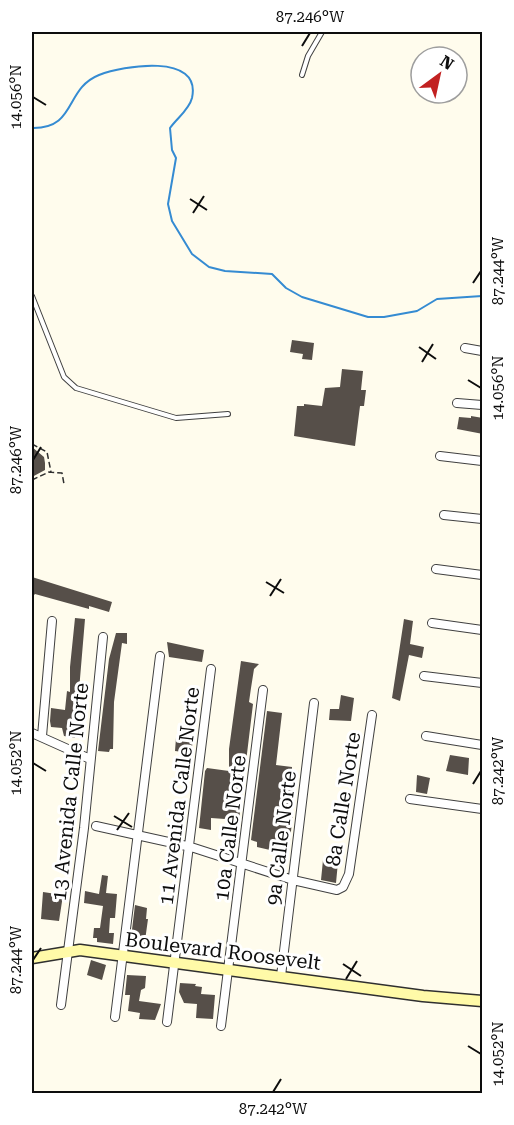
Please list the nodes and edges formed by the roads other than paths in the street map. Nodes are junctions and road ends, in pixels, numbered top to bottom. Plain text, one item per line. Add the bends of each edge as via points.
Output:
1 (322, 32) edge
2 (302, 75) dead end
3 (32, 296) edge
4 (465, 348) dead end
5 (483, 351) edge
6 (457, 403) dead end
7 (483, 405) edge
8 (228, 414) dead end
9 (440, 456) dead end
10 (483, 461) edge
11 (444, 515) dead end
12 (483, 519) edge
13 (436, 569) dead end
14 (483, 575) edge
15 (52, 621) dead end
16 (432, 623) dead end
17 (483, 630) edge
18 (103, 637) dead end
19 (160, 656) dead end
20 (211, 669) dead end
21 (424, 676) dead end
22 (483, 683) edge
23 (263, 690) dead end
24 (314, 703) dead end
25 (372, 715) dead end
26 (32, 733) edge
27 (42, 736) junction
28 (426, 736) dead end
29 (483, 745) edge
30 (90, 759) junction
31 (410, 799) dead end
32 (483, 809) edge
33 (96, 826) dead end
34 (139, 834) junction
35 (191, 847) junction
36 (243, 865) junction
37 (293, 880) junction
38 (68, 951) junction
39 (124, 956) junction
40 (32, 958) edge
41 (174, 963) junction
42 (229, 969) junction
43 (280, 976) junction
44 (482, 1001) edge
45 (61, 1005) dead end
46 (115, 1017) dead end
47 (167, 1022) dead end
48 (221, 1026) dead end

1 - 2 lane
3 - 8 lane via 64,376 76,388 176,418
4 - 5 street
6 - 7 street
9 - 10 street
11 - 12 street
13 - 14 street
15 - 27 street
16 - 17 street
18 - 30 street, 13 Avenida Calle Norte
19 - 34 street
20 - 35 street, 11 Avenida Calle Norte
21 - 22 street
23 - 36 street, 10a Calle Norte
24 - 37 street, 9a Calle Norte
25 - 37 street, 8a Calle Norte via 349,874 343,887 337,890
26 - 27 street
27 - 30 street
28 - 29 street
30 - 38 street, 13 Avenida Calle Norte
31 - 32 street
33 - 34 street
34 - 35 street
34 - 39 street
35 - 36 street
35 - 41 street, 11 Avenida Calle Norte
36 - 37 street
36 - 42 street, 10a Calle Norte
37 - 43 street, 9a Calle Norte
38 - 39 main road, Boulevard Roosevelt
38 - 40 main road, Boulevard Roosevelt
38 - 45 street, 13 Avenida Calle Norte
39 - 41 main road, Boulevard Roosevelt
39 - 46 street
41 - 42 main road, Boulevard Roosevelt
41 - 47 street, 11 Avenida Calle Norte
42 - 43 main road, Boulevard Roosevelt
42 - 48 street, 10a Calle Norte
43 - 44 main road, Boulevard Roosevelt

